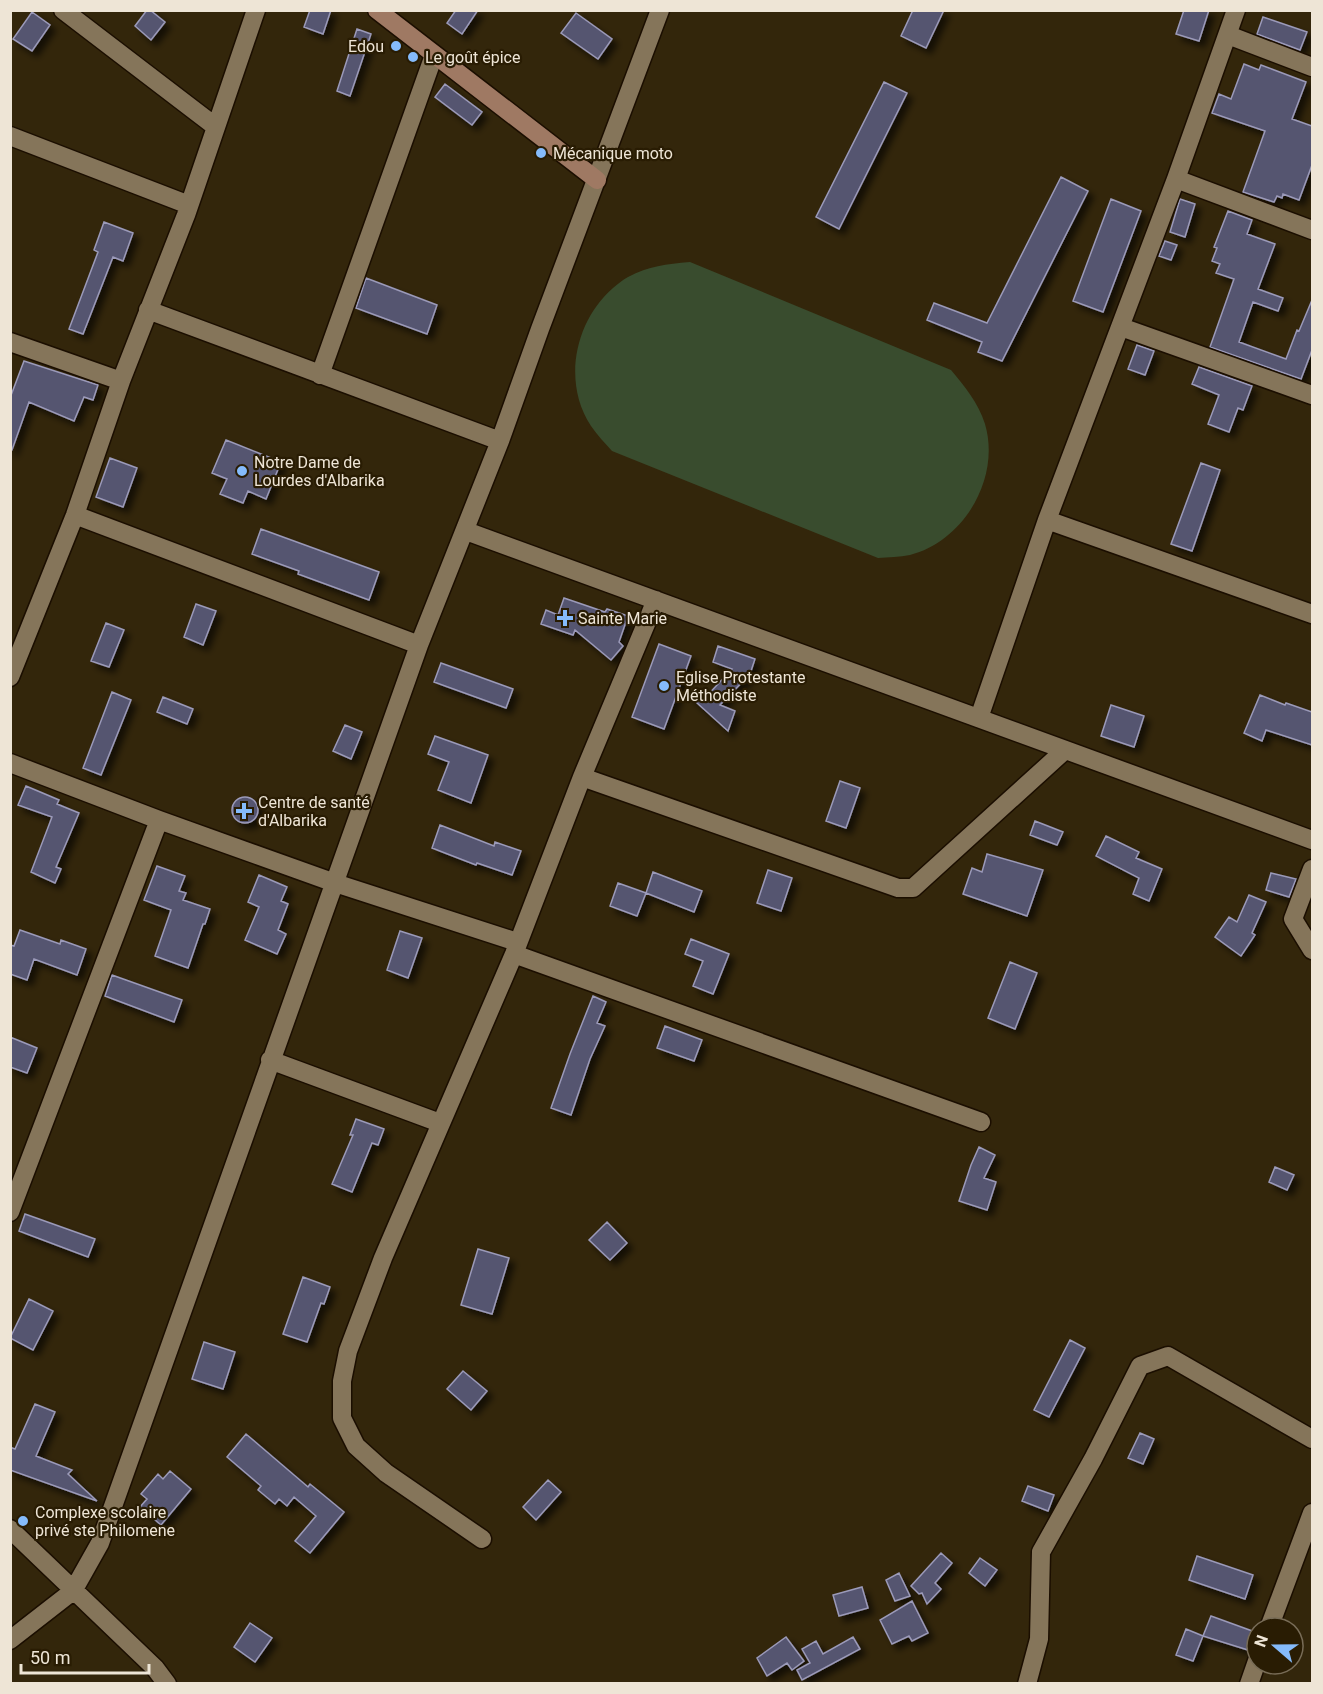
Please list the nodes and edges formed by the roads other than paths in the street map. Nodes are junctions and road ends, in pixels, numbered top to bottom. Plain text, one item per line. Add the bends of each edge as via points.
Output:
1 (63, 10) edge
2 (256, 10) edge
3 (377, 10) edge
4 (660, 10) edge
5 (1236, 10) edge
6 (1228, 35) junction
7 (434, 55) junction
8 (1312, 67) edge
9 (216, 127) junction
10 (10, 136) edge
11 (1176, 179) junction
12 (597, 180) junction
13 (189, 205) junction
14 (1312, 230) edge
15 (148, 310) junction
16 (1121, 327) junction
17 (10, 342) edge
18 (320, 375) junction
19 (121, 381) junction
20 (1312, 395) edge
21 (500, 441) junction
22 (75, 514) junction
23 (1047, 520) junction
24 (466, 531) junction
25 (656, 600) junction
26 (1312, 614) edge
27 (419, 645) junction
28 (10, 677) edge
29 (979, 718) junction
30 (1065, 750) junction
31 (10, 763) edge
32 (582, 777) junction
33 (159, 820) junction
34 (1312, 840) edge
35 (1312, 869) edge
36 (335, 883) junction
37 (516, 948) junction
38 (1312, 950) edge
39 (270, 1060) junction
40 (981, 1122) dead end
41 (440, 1123) junction
42 (10, 1212) edge
43 (1312, 1439) edge
44 (1312, 1513) edge
45 (10, 1529) edge
46 (482, 1539) dead end
47 (74, 1590) junction
48 (1273, 1616) edge
49 (10, 1640) edge
50 (167, 1683) edge
51 (1027, 1683) edge

1 - 9 street
2 - 9 street
3 - 7 street
4 - 12 street
5 - 6 street
6 - 8 street
6 - 11 street
7 - 12 street
7 - 18 street
9 - 13 street
10 - 13 street
11 - 14 street
11 - 16 street
12 - 21 street
13 - 15 street
15 - 18 street
15 - 19 street
16 - 20 street
16 - 23 street
17 - 19 street
18 - 21 street
19 - 22 street
21 - 24 street
22 - 27 street
22 - 28 street
23 - 26 street
23 - 29 street
24 - 25 street
24 - 27 street
25 - 29 street
25 - 32 street
27 - 36 street
29 - 30 street
30 - 32 street via 913,888 898,888
30 - 34 street
31 - 33 street
32 - 37 street
33 - 36 street
33 - 42 street
35 - 38 street via 1293,919
36 - 37 street
36 - 39 street
37 - 40 street
37 - 41 street
39 - 41 street
39 - 47 street via 100,1543
41 - 46 street via 348,1351 342,1381 342,1418 356,1446 386,1473
43 - 51 street via 1168,1356 1140,1366 1041,1552 1039,1639
44 - 48 street
45 - 47 street
47 - 49 street
47 - 50 street

